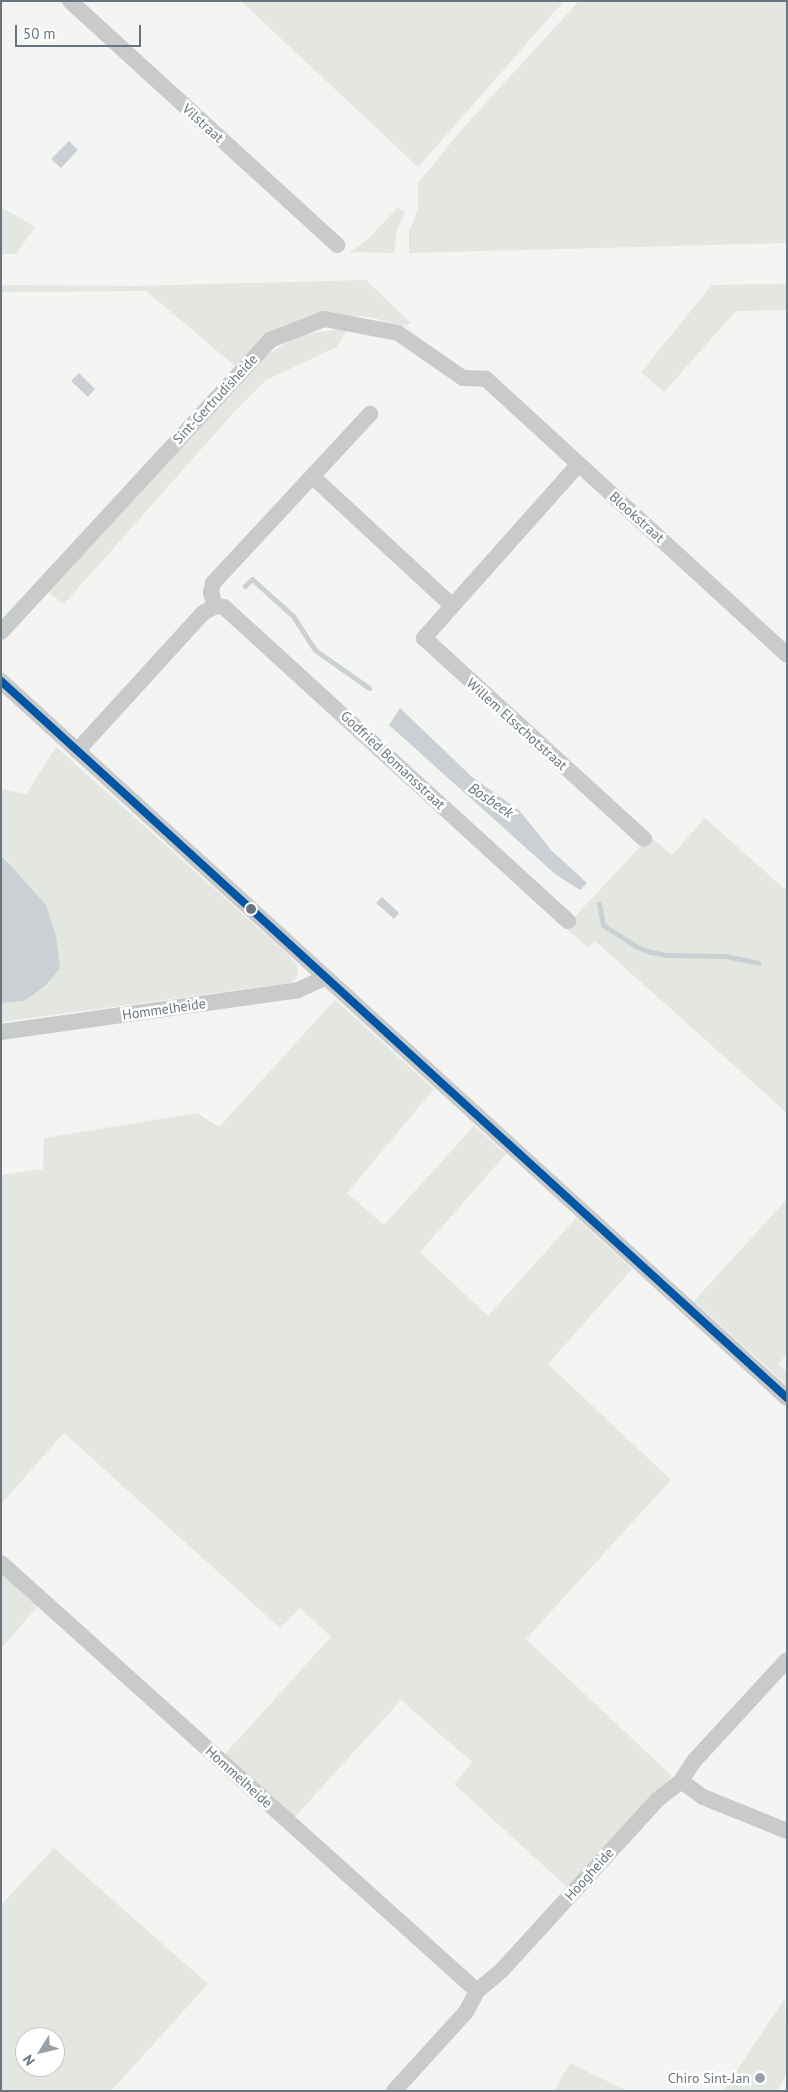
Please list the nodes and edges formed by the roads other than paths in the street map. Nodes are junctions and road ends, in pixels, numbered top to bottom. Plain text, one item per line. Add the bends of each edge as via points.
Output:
1 (70, 1) edge
2 (337, 245) dead end
3 (486, 379) joint
4 (370, 414) dead end
5 (578, 465) junction
6 (313, 477) junction
7 (452, 605) junction
8 (215, 606) junction
9 (1, 632) edge
10 (787, 655) edge
11 (1, 681) edge
12 (77, 751) junction
13 (644, 839) dead end
14 (568, 920) dead end
15 (325, 978) junction
16 (1, 1032) edge
17 (787, 1398) edge
18 (1, 1563) edge
19 (787, 1660) edge
20 (681, 1781) junction
21 (787, 1831) edge
22 (477, 1991) junction
23 (394, 2091) edge

1 - 2 street, Vilstraat
3 - 5 street, Blookstraat
3 - 9 street, Sint-Gertrudisheide via 463,378 398,333 324,319 270,340
4 - 6 street
5 - 7 street, Willem Elsschotstraat
5 - 10 street, Blookstraat
6 - 7 street
6 - 8 street via 213,583
7 - 13 street, Willem Elsschotstraat via 424,638
8 - 12 street via 203,613
8 - 14 street, Godfried Bomansstraat via 230,609
11 - 12 street
12 - 15 street
15 - 16 street, Hommelheide via 298,990
15 - 17 street
18 - 22 street, Hommelheide
19 - 20 street, Hoogheide via 694,1760
20 - 21 street via 703,1797
20 - 22 street, Hoogheide via 657,1800 502,1970
22 - 23 street, Hoogheide via 466,2012

